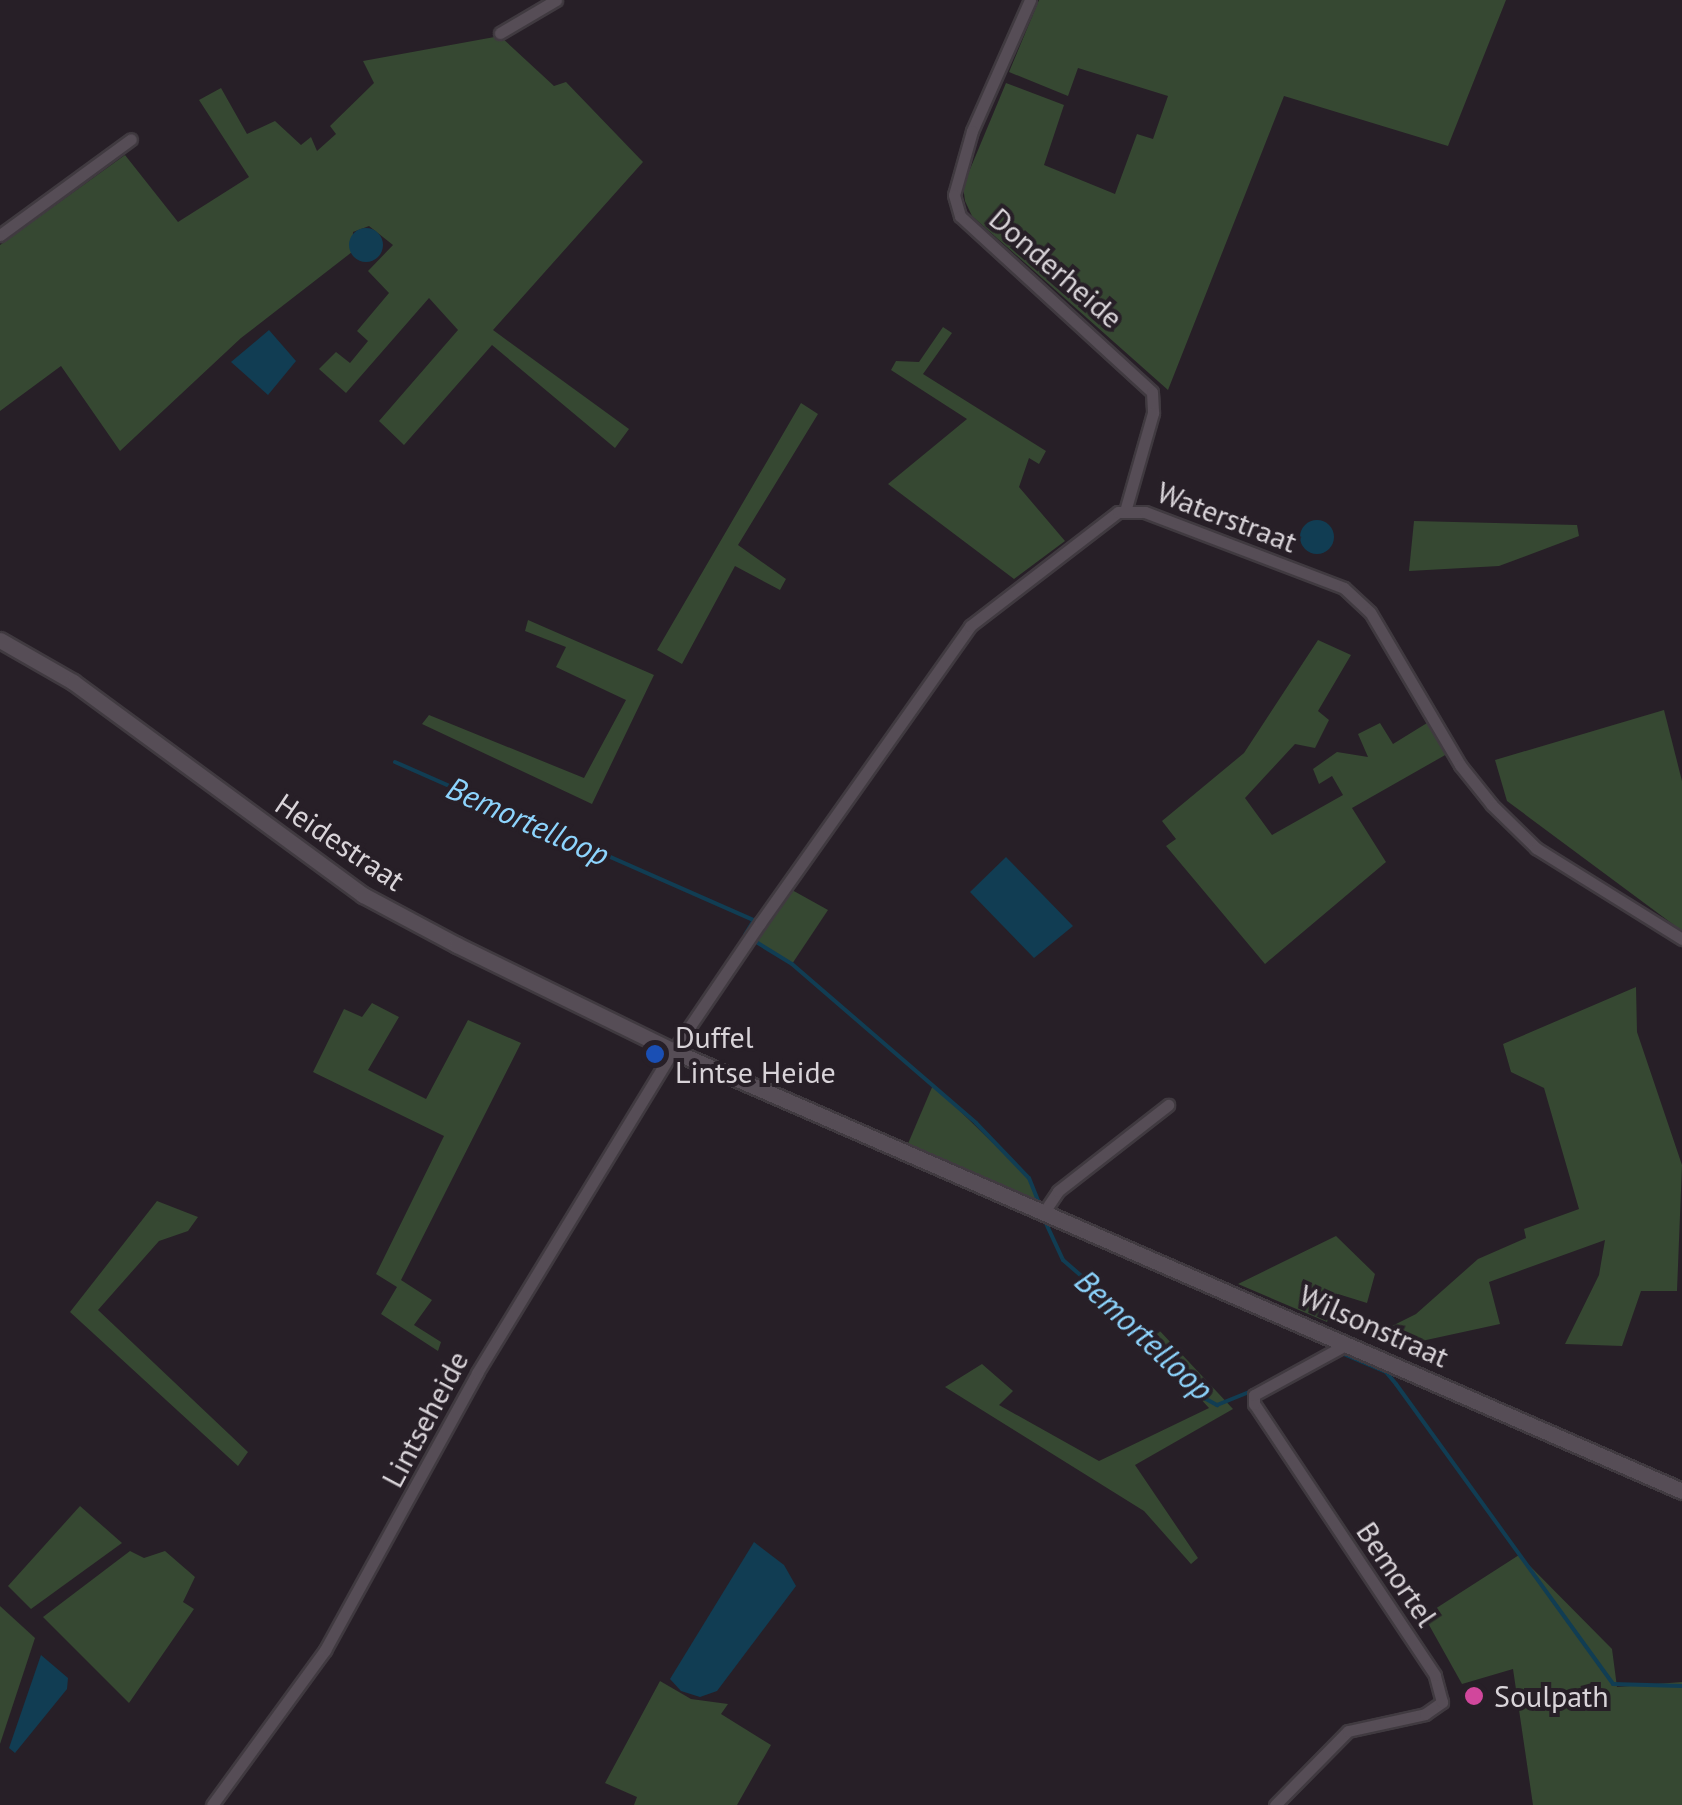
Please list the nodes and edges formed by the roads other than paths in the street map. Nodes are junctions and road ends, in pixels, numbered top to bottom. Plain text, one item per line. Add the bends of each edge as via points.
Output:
1 (556, 0) edge
2 (1030, 0) edge
3 (500, 32) dead end
4 (131, 139) dead end
5 (0, 235) edge
6 (1124, 510) junction
7 (0, 640) edge
8 (1682, 939) edge
9 (673, 1052) junction
10 (1168, 1105) dead end
11 (1044, 1212) junction
12 (1348, 1344) junction
13 (1682, 1491) edge
14 (212, 1805) edge
15 (1275, 1805) edge

1 - 3 street
2 - 6 street, Donderheide via 956,174 956,206 1152,392 1153,413
4 - 5 street
6 - 8 street, Waterstraat via 1145,512 1344,588 1370,612 1460,766 1492,805 1536,848
6 - 9 street, Waterstraat via 970,626
7 - 9 street, Heidestraat via 73,682 362,895
9 - 11 street, Wilsonstraat
9 - 14 street, Lintseheide via 477,1373 325,1650
10 - 11 street via 1058,1191
11 - 12 street, Wilsonstraat
12 - 13 street, Wilsonstraat
12 - 15 street, Bemortel via 1254,1395 1254,1404 1435,1675 1442,1702 1425,1714 1348,1731

